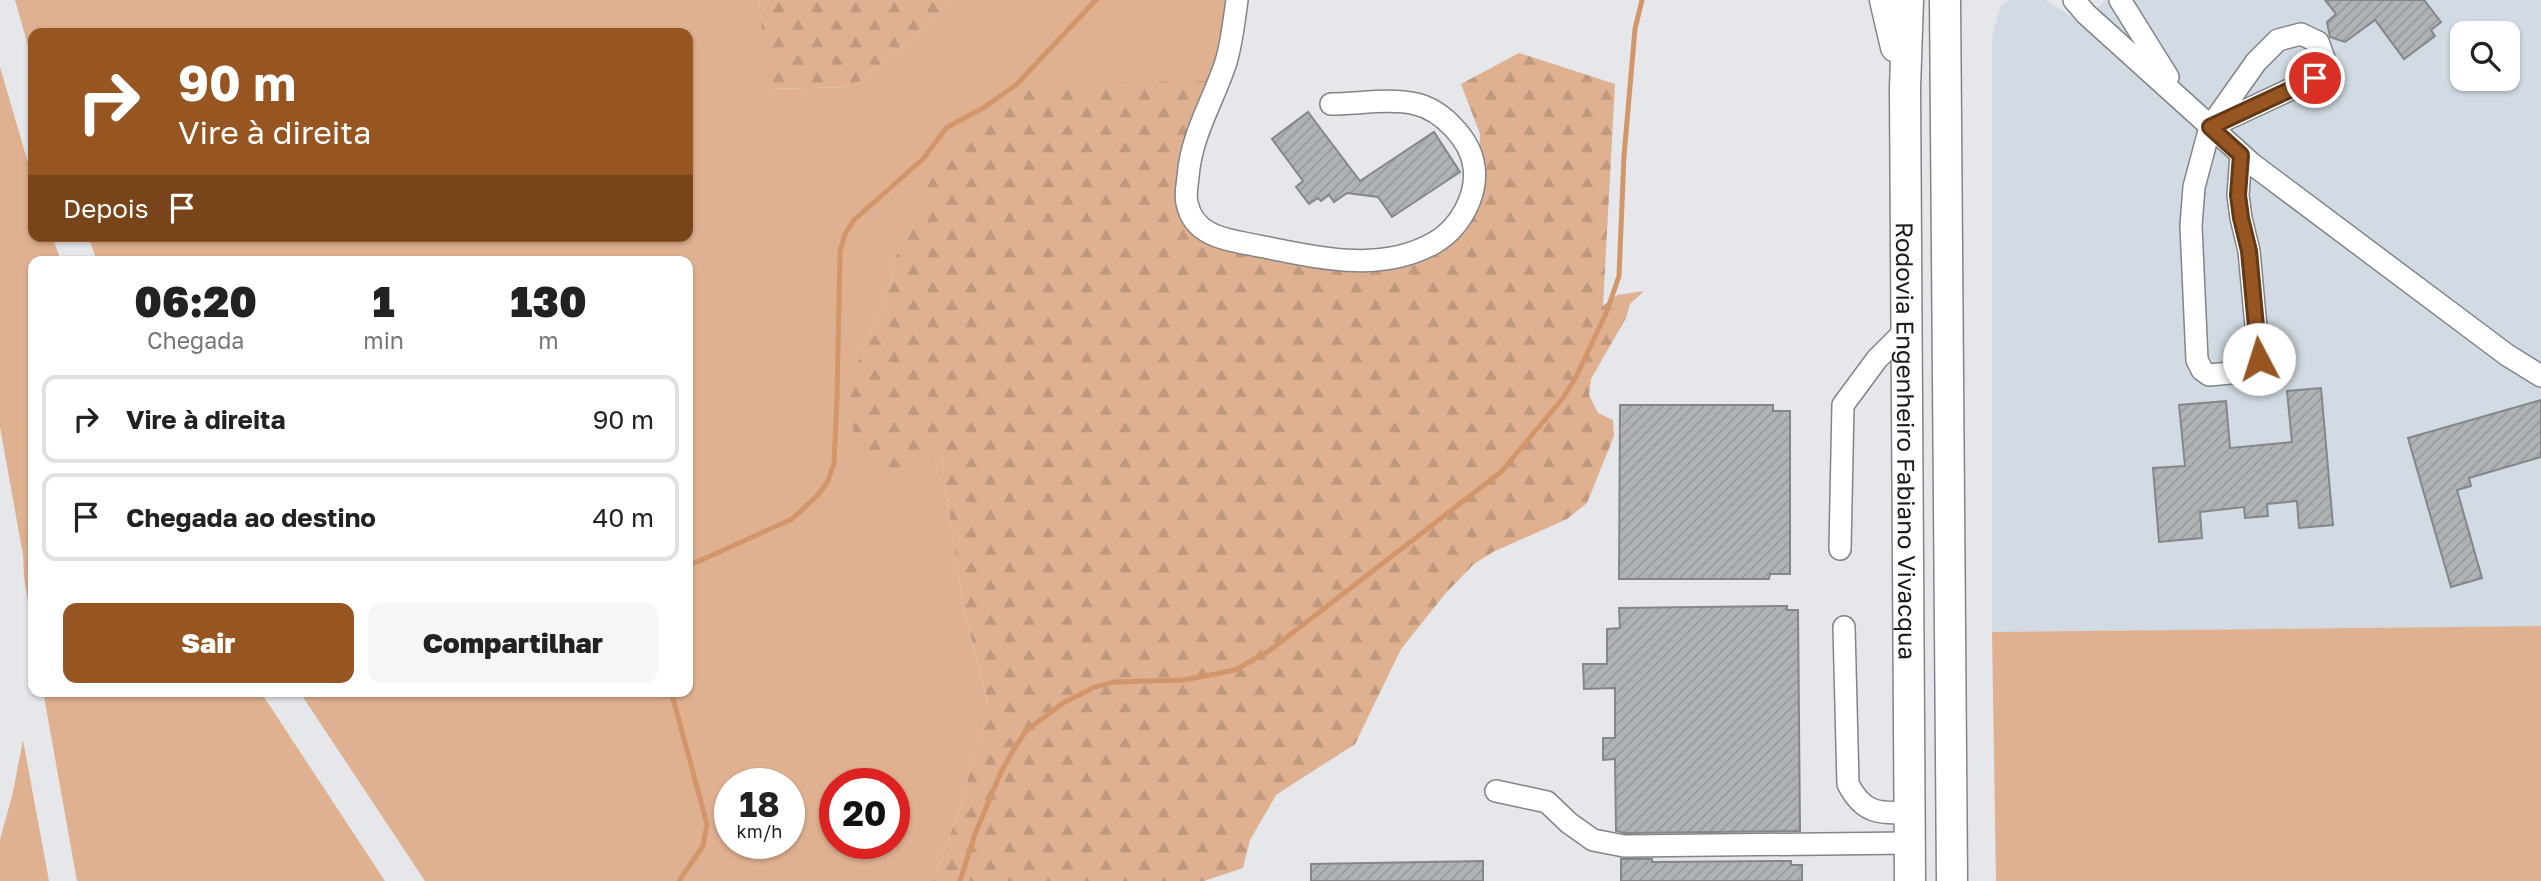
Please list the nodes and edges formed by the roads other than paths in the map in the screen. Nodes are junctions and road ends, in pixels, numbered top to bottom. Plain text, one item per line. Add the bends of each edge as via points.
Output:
1 (1237, 0) edge
2 (1885, 0) edge
3 (1908, 0) edge
4 (1945, 0) edge
5 (1958, 0) edge
6 (2074, 0) edge
7 (2120, 0) edge
8 (1946, 55) junction
9 (1905, 88) junction
10 (2180, 97) junction
11 (1331, 104) dead end
12 (2210, 127) junction
13 (2241, 155) junction
14 (1907, 329) junction
15 (2541, 376) edge
16 (1840, 549) dead end
17 (1844, 627) dead end
18 (1496, 791) dead end
19 (1910, 812) junction
20 (1910, 842) junction
21 (1910, 881) edge
22 (1952, 881) edge

1 - 11 lane via 1226,60 1190,158 1186,202 1199,226 1221,238 1348,261 1403,254 1436,242 1451,230 1463,215 1474,185 1469,152 1454,128 1418,104
2 - 9 highway
3 - 9 highway, Rodovia Engenheiro Fabiano Vivacqua
4 - 8 highway, Rodovia Engenheiro Fabiano Vivacqua
5 - 8 highway
6 - 10 lane
7 - 10 lane
8 - 22 highway, Rodovia Engenheiro Fabiano Vivacqua
9 - 14 highway, Rodovia Engenheiro Fabiano Vivacqua
10 - 12 lane
12 - 12 lane via 2315,78 2325,61 2318,41 2301,34 2278,40 2256,62
12 - 13 lane
12 - 13 lane via 2194,187 2191,226 2197,360 2209,375 2252,370 2259,359 2249,251 2238,195
13 - 15 lane
14 - 16 lane via 1877,359 1843,405
14 - 19 highway, Rodovia Engenheiro Fabiano Vivacqua
17 - 19 lane via 1848,784 1857,802 1877,812
18 - 20 lane via 1547,802 1593,840 1624,846
19 - 20 highway, Rodovia Engenheiro Fabiano Vivacqua
20 - 21 highway, Rodovia Engenheiro Fabiano Vivacqua

